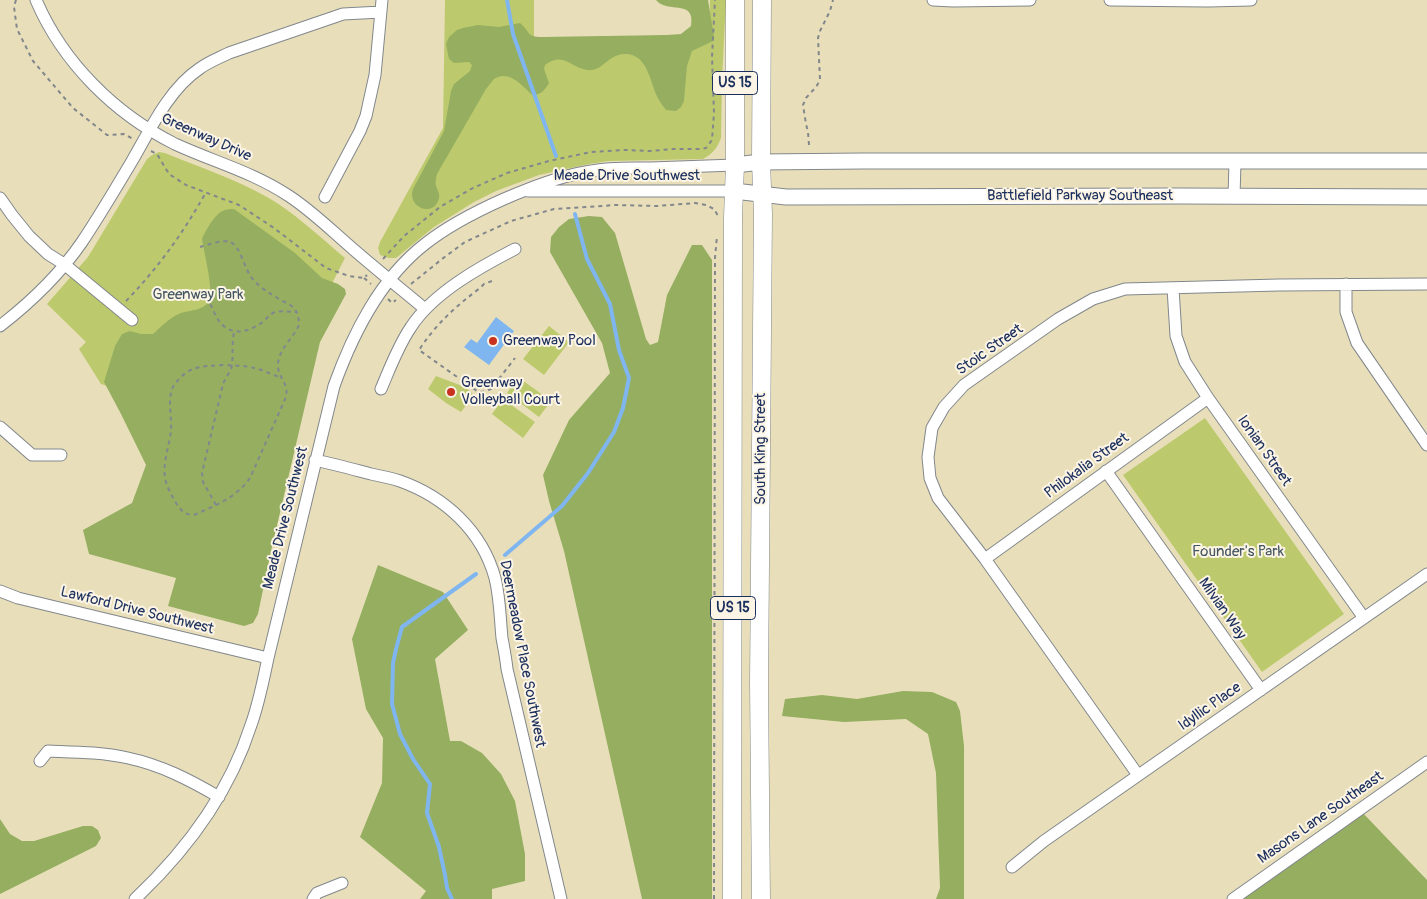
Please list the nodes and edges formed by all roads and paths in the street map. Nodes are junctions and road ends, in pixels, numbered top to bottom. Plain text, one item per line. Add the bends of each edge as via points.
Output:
1 (16, 0) edge
2 (36, 0) edge
3 (715, 0) edge
4 (735, 0) edge
5 (762, 0) edge
6 (833, 0) edge
7 (934, 0) edge
8 (1030, 0) edge
9 (1110, 0) edge
10 (1208, 0) edge
11 (1250, 0) edge
12 (381, 6) edge
13 (150, 130) junction
14 (142, 145) junction
15 (809, 145) dead end
16 (1427, 161) edge
17 (761, 162) junction
18 (1235, 162) junction
19 (735, 165) junction
20 (521, 191) junction
21 (734, 191) junction
22 (206, 192) junction
23 (762, 193) junction
24 (325, 197) dead end
25 (1234, 197) junction
26 (1427, 197) edge
27 (0, 198) edge
28 (718, 220) dead end
29 (718, 229) dead end
30 (200, 247) dead end
31 (515, 249) dead end
32 (64, 264) junction
33 (375, 268) junction
34 (364, 278) junction
35 (390, 280) junction
36 (492, 281) dead end
37 (1346, 284) junction
38 (1427, 284) edge
39 (1173, 288) junction
40 (404, 291) junction
41 (381, 293) junction
42 (199, 294) dead end
43 (126, 301) dead end
44 (425, 309) junction
45 (297, 312) junction
46 (132, 320) dead end
47 (0, 326) edge
48 (234, 332) junction
49 (515, 358) dead end
50 (232, 365) junction
51 (282, 378) junction
52 (381, 389) dead end
53 (1208, 398) junction
54 (0, 428) edge
55 (1427, 444) edge
56 (61, 455) dead end
57 (316, 460) junction
58 (1106, 472) junction
59 (216, 505) junction
60 (984, 559) junction
61 (1427, 574) edge
62 (0, 591) edge
63 (1364, 618) junction
64 (268, 658) junction
65 (1261, 690) junction
66 (40, 761) dead end
67 (1427, 762) edge
68 (1138, 775) junction
69 (219, 796) junction
70 (1012, 867) dead end
71 (342, 883) dead end
72 (135, 899) edge
73 (313, 899) edge
74 (561, 899) edge
75 (714, 899) edge
76 (732, 899) edge
77 (761, 899) edge
78 (1233, 899) edge

1 - 14 path via 17,30 33,62 73,108 107,135 124,134
2 - 13 street, Greenway Drive via 67,54 87,78 122,111
3 - 33 path via 714,112 712,140 706,148 591,152 507,173 440,208 404,236
4 - 19 highway, South King Street / US 15
5 - 17 highway, South King Street / US 15
6 - 15 path via 818,38 820,80 803,105
7 - 8 street
9 - 10 street
10 - 11 street
12 - 13 street via 343,14 212,61 198,69 173,94
12 - 24 street via 375,75 366,116
13 - 14 street
13 - 33 street, Greenway Drive via 242,170 290,196
14 - 22 path via 157,154 169,174
14 - 32 street via 86,236
16 - 18 main road
17 - 18 main road
17 - 19 main road
17 - 23 highway, South King Street / US 15
18 - 25 street
19 - 20 street, Meade Drive Southwest via 608,168 556,179
19 - 21 highway, South King Street / US 15
20 - 21 street, Meade Drive Southwest
20 - 35 street, Meade Drive Southwest via 448,228 424,245
21 - 23 main road, Battlefield Parkway Southeast
21 - 76 highway, South King Street / US 15
22 - 34 path via 239,206 274,228 326,268
22 - 43 path via 172,247
23 - 25 main road, Battlefield Parkway Southeast via 786,197
23 - 77 highway, South King Street / US 15
25 - 26 main road, Battlefield Parkway Southeast
27 - 32 street via 29,236
28 - 40 path via 714,209 695,204 554,209 511,221 465,242
29 - 75 path
30 - 45 path via 232,243 251,277
31 - 44 street via 474,272
32 - 46 street
32 - 47 street via 48,284
33 - 34 path
33 - 35 street, Greenway Drive
34 - 41 path
35 - 40 street, Greenway Drive
35 - 41 street, Meade Drive Southwest
36 - 49 path via 445,317 419,350 482,392 491,389
37 - 38 street, Stoic Street
37 - 39 street, Stoic Street
37 - 55 street via 1346,312 1357,343
39 - 53 street, Ionian Street via 1176,336 1185,362
39 - 60 street, Stoic Street via 1125,289 1093,299 1058,319 964,385 944,407 932,428 928,457 930,478 938,498
40 - 41 path via 392,303
40 - 44 street, Greenway Drive
41 - 57 street, Meade Drive Southwest via 344,357
42 - 48 path via 209,301 220,323
44 - 52 street via 399,347
45 - 48 path via 274,313 250,330
45 - 51 path via 299,325 279,358
48 - 50 path
50 - 51 path via 253,367
50 - 59 path via 223,384 202,473 203,482
50 - 59 path via 192,369 177,381 170,396 172,427 164,472 169,490 179,508 188,515
51 - 59 path via 287,385 286,397 250,478 236,494
53 - 58 street, Philokalia Street
53 - 63 street, Ionian Street
54 - 56 street via 32,455
57 - 64 street, Meade Drive Southwest
57 - 74 street, Deermeadow Place Southwest via 399,480 418,488 453,511 479,541 495,579 507,668
58 - 60 street, Philokalia Street
58 - 65 street, Milvian Way
60 - 68 street, Stoic Street
61 - 63 street, Idyllic Place
62 - 64 street, Lawford Drive Southwest
63 - 65 street, Idyllic Place
64 - 69 street, Meade Drive Southwest via 251,726
65 - 68 street, Idyllic Place
66 - 69 street via 48,751 100,753 128,758 157,766
67 - 78 street, Masons Lane Southeast
68 - 70 street, Idyllic Place
69 - 72 street, Meade Drive Southwest via 180,853
71 - 73 street via 317,893

